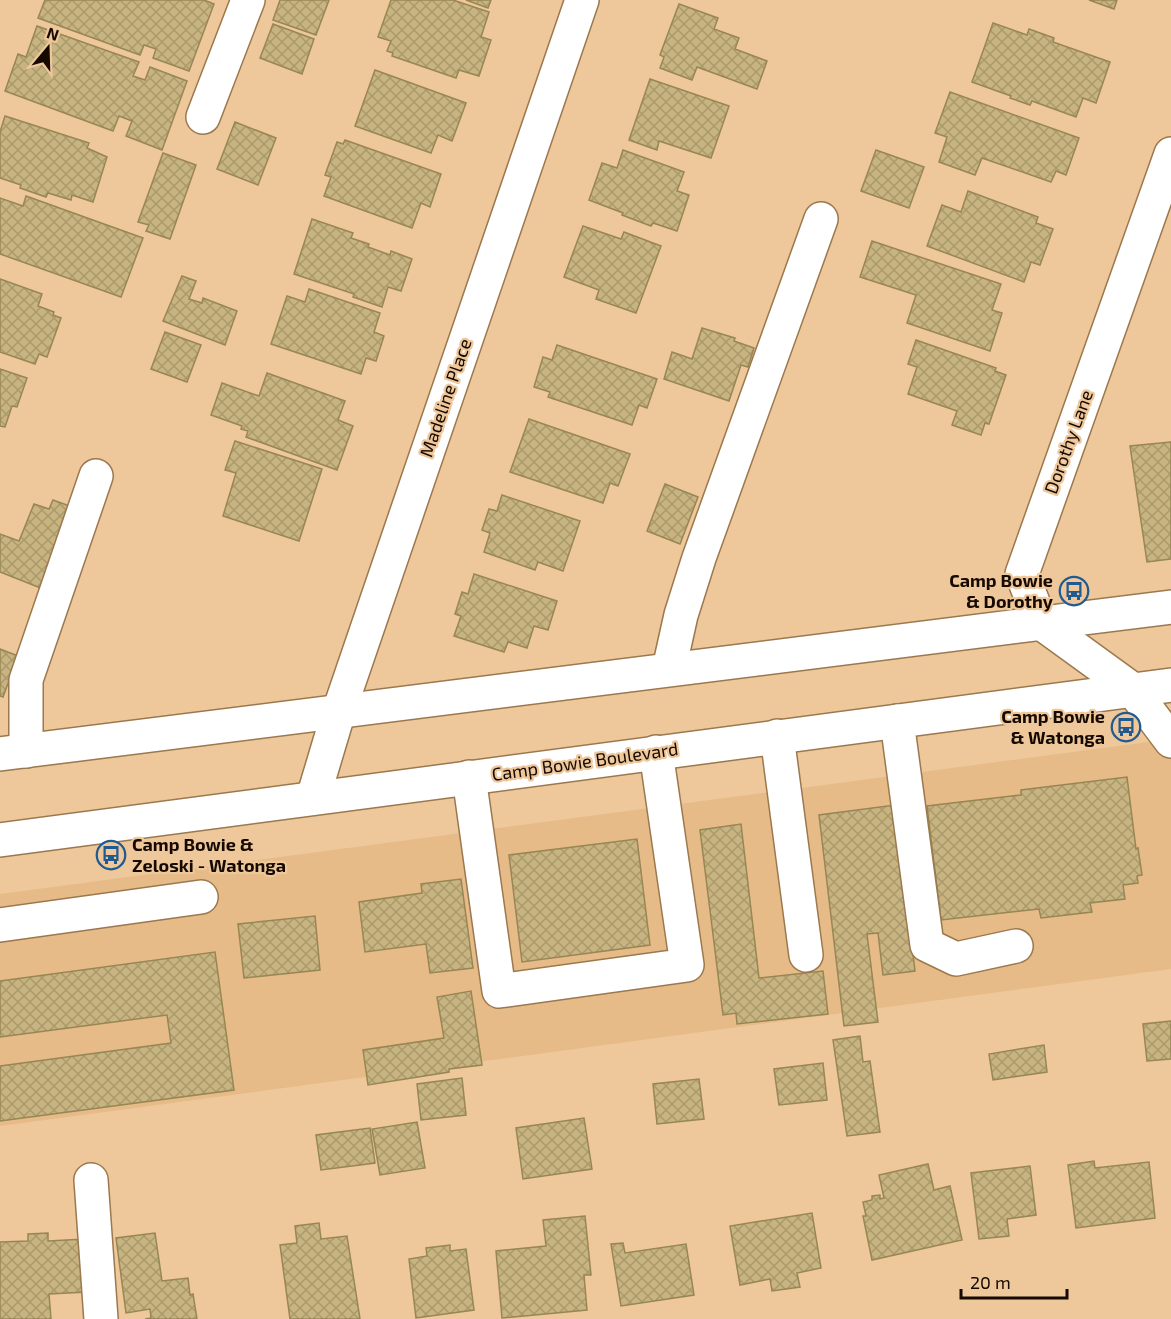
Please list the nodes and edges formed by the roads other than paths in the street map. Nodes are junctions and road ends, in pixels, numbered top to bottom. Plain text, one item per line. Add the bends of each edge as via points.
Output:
1 (248, 0) edge
2 (582, 0) edge
3 (203, 117) dead end
4 (1171, 154) edge
5 (821, 219) dead end
6 (96, 477) dead end
7 (1171, 607) edge
8 (1041, 623) junction
9 (669, 669) junction
10 (1171, 685) edge
11 (1132, 689) junction
12 (339, 711) junction
13 (897, 721) junction
14 (777, 736) junction
15 (1171, 741) edge
16 (656, 752) junction
17 (13, 753) edge
18 (469, 777) junction
19 (313, 798) junction
20 (0, 840) edge
21 (201, 897) dead end
22 (0, 925) edge
23 (1017, 946) dead end
24 (807, 955) dead end
25 (91, 1180) dead end
26 (101, 1319) edge

1 - 3 main road
2 - 12 main road, Madeline Place
4 - 8 main road, Dorothy Lane via 1022,574
5 - 9 main road via 699,558
6 - 17 main road via 26,680
7 - 8 main road
8 - 9 main road
8 - 11 main road
9 - 12 main road
10 - 11 main road, Camp Bowie Boulevard
11 - 13 main road, Camp Bowie Boulevard
11 - 15 main road
12 - 17 main road
12 - 19 main road, Madeline Place
13 - 14 main road, Camp Bowie Boulevard
13 - 23 main road via 927,945 956,958
14 - 16 main road, Camp Bowie Boulevard
14 - 24 main road
16 - 18 main road, Camp Bowie Boulevard
16 - 18 main road via 687,965 499,991
18 - 19 main road, Camp Bowie Boulevard
19 - 20 main road, Camp Bowie Boulevard
21 - 22 main road
25 - 26 main road

